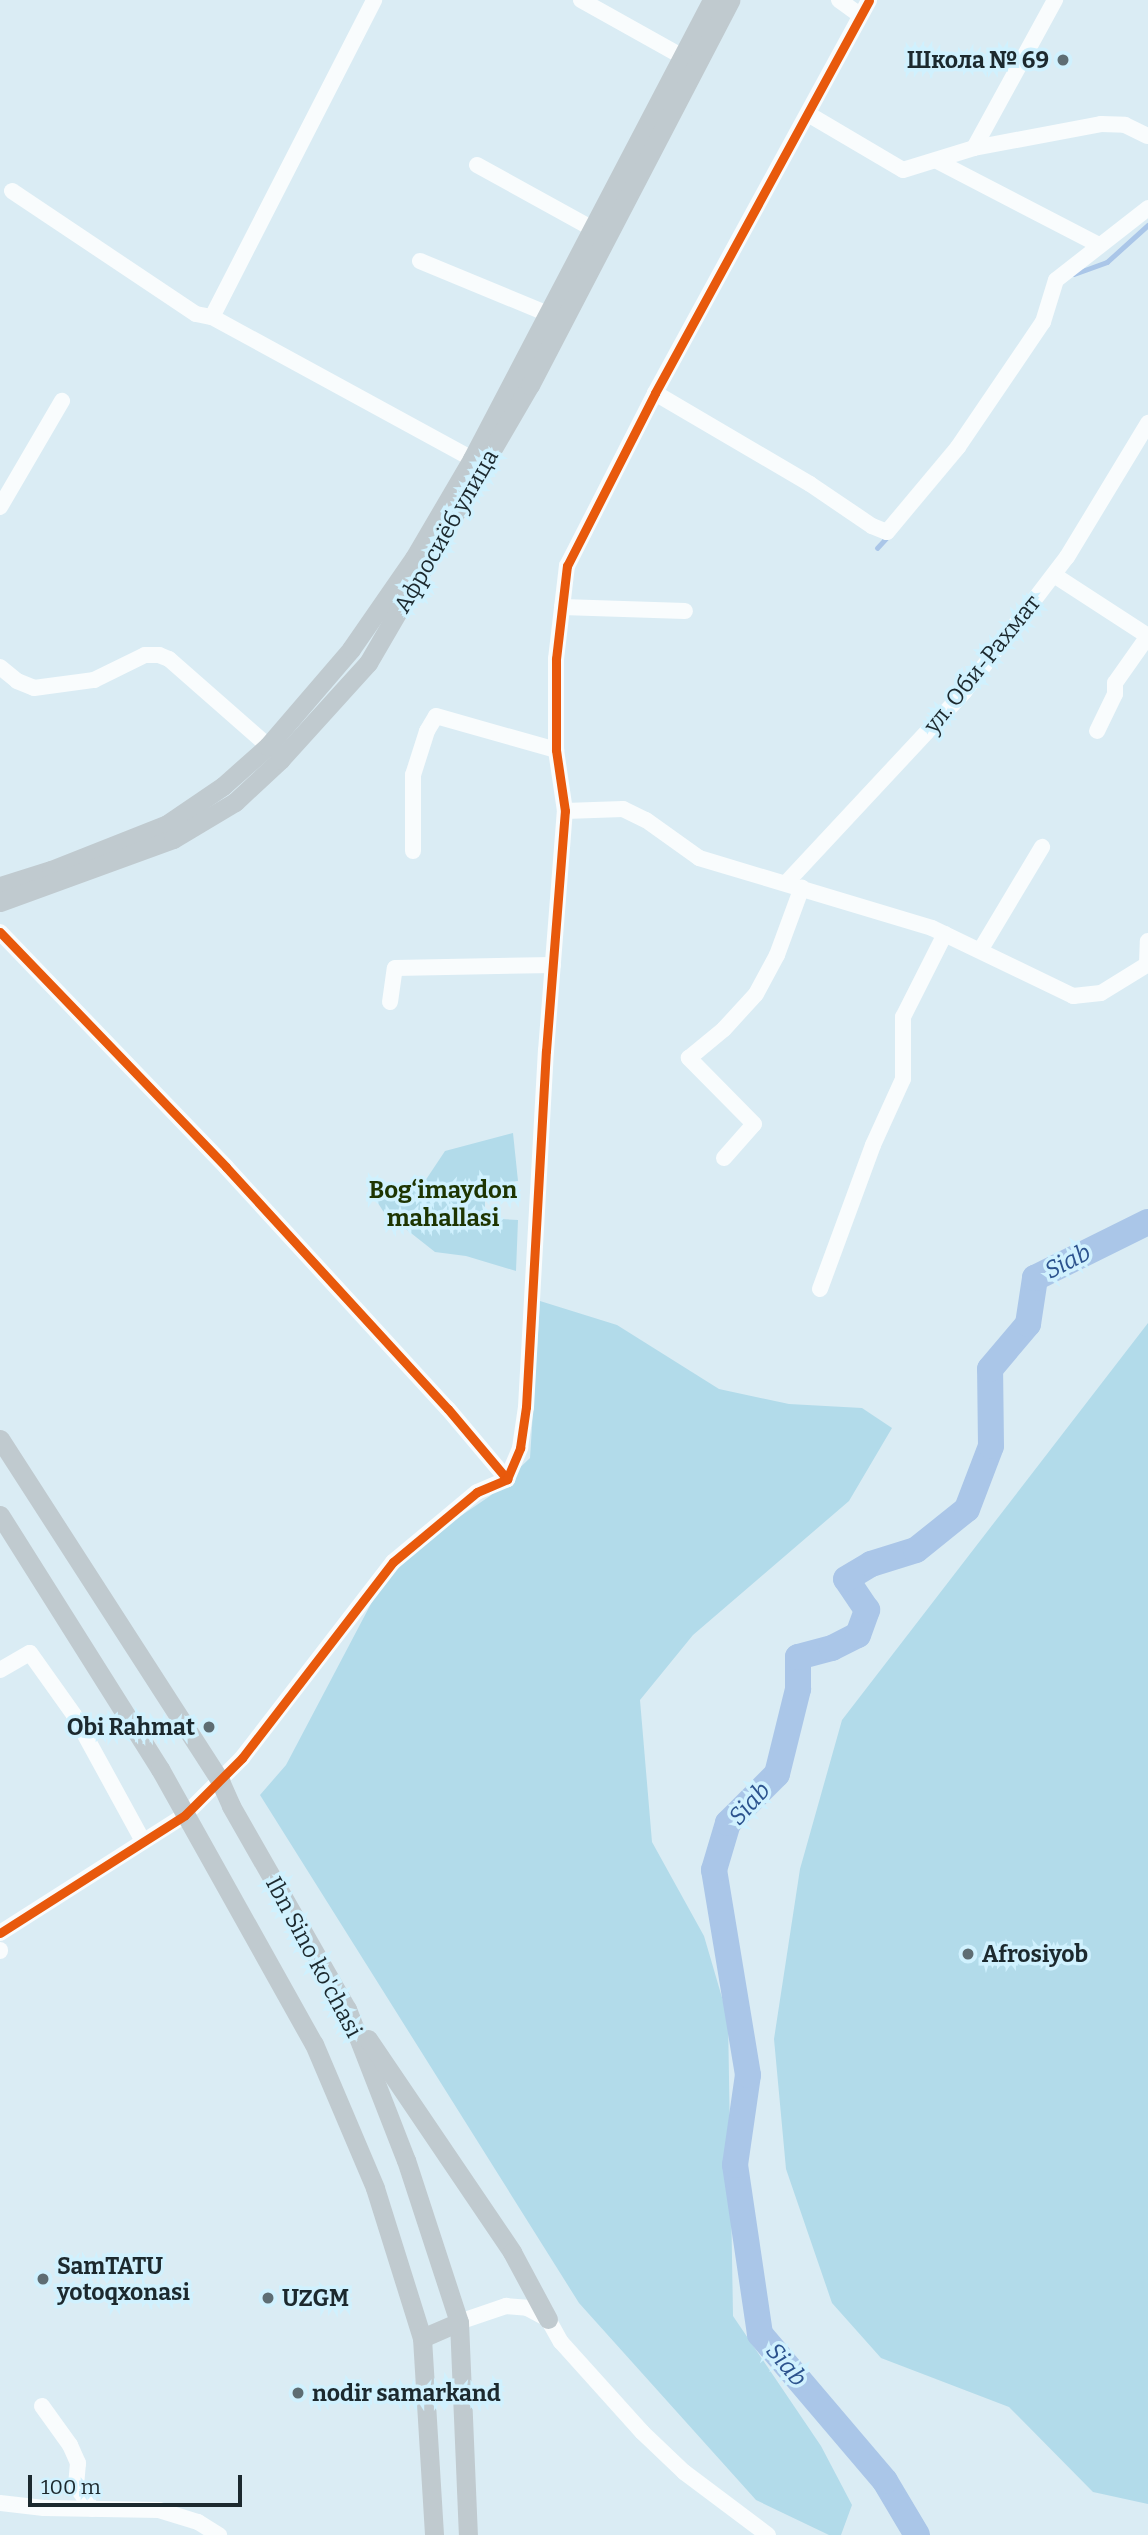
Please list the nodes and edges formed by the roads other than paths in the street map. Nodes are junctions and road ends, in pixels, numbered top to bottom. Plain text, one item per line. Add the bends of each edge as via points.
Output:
1 (374, 0) edge
2 (581, 0) edge
3 (712, 0) edge
4 (730, 0) edge
5 (839, 0) edge
6 (869, 0) edge
7 (1055, 0) edge
8 (860, 15) junction
9 (689, 61) junction
10 (808, 114) junction
11 (1148, 136) edge
12 (974, 148) junction
13 (937, 160) junction
14 (477, 165) dead end
15 (12, 191) dead end
16 (1148, 208) edge
17 (593, 229) junction
18 (1100, 245) junction
19 (420, 261) dead end
20 (548, 314) junction
21 (212, 317) junction
22 (655, 393) junction
23 (62, 401) dead end
24 (1147, 427) edge
25 (472, 459) junction
26 (0, 507) edge
27 (1054, 575) junction
28 (562, 607) junction
29 (685, 611) dead end
30 (1148, 635) edge
31 (0, 667) edge
32 (1097, 731) dead end
33 (268, 746) junction
34 (556, 750) junction
35 (565, 811) junction
36 (1042, 847) dead end
37 (413, 851) dead end
38 (794, 884) junction
39 (0, 886) edge
40 (0, 902) edge
41 (0, 932) edge
42 (945, 934) junction
43 (1148, 940) edge
44 (981, 949) junction
45 (1147, 964) edge
46 (553, 965) junction
47 (390, 1002) dead end
48 (724, 1158) dead end
49 (820, 1289) dead end
50 (0, 1439) edge
51 (507, 1479) junction
52 (0, 1515) edge
53 (0, 1670) edge
54 (220, 1781) junction
55 (185, 1815) junction
56 (143, 1841) junction
57 (0, 1933) edge
58 (347, 2009) junction
59 (548, 2319) junction
60 (459, 2322) junction
61 (422, 2338) junction
62 (42, 2406) dead end
63 (0, 2503) edge
64 (92, 2509) junction
65 (219, 2535) edge
66 (434, 2535) edge
67 (468, 2535) edge
68 (768, 2535) edge

1 - 21 street
2 - 9 street
3 - 9 main road, Афросиёб улица
4 - 9 main road, Афросиёб улица
5 - 8 street
6 - 8 street
7 - 12 street
8 - 10 street
9 - 17 main road, Афросиёб улица
9 - 40 main road, Афросиёб улица via 530,385 369,663 235,802 173,839
10 - 13 street via 903,170
10 - 22 street
11 - 12 street via 1125,125 1101,124
12 - 13 street
13 - 18 street
14 - 17 street
15 - 21 street via 196,314
16 - 18 street
17 - 20 main road, Афросиёб улица
18 - 22 street via 1056,279 1043,322 958,446 887,532
19 - 20 street
20 - 25 main road, Афросиёб улица
21 - 25 street
22 - 28 street via 567,566
23 - 26 street
24 - 27 street, ул. Оби-Рахмат
25 - 33 main road, Афросиёб улица via 414,558 351,649
27 - 30 street
27 - 38 street, ул. Оби-Рахмат via 964,692
28 - 29 street
28 - 34 street via 556,659
30 - 32 street via 1115,684 1115,694
31 - 33 street via 34,688 94,680 145,655 159,654
33 - 39 main road, Афросиёб улица via 223,786 167,824
34 - 35 street
34 - 37 street via 436,716 426,731 413,775
35 - 38 street via 623,810 646,820 699,858
35 - 46 street
36 - 44 street
38 - 42 street
38 - 48 street via 777,955 755,994 724,1029 689,1058 754,1124
41 - 51 street via 226,1167 449,1409
42 - 44 street
42 - 49 street via 903,1017 903,1079
43 - 45 street
44 - 45 street via 1058,990 1087,997 1114,987
46 - 47 street via 395,968
46 - 51 street via 526,1407 520,1448
50 - 54 main road, Ibn Sino ko'chasi
51 - 54 street via 477,1493 393,1562
52 - 55 main road, Ibn Sino ko'chasi
53 - 56 street via 30,1653 74,1715
54 - 55 street
54 - 58 main road, Ibn Sino ko'chasi
55 - 56 street
55 - 61 main road, Ibn Sino ko'chasi via 314,2044 374,2188
56 - 57 street
58 - 59 main road via 512,2252
58 - 60 main road, Ibn Sino ko'chasi via 406,2160
59 - 60 street via 527,2308 506,2306
59 - 68 street via 561,2342 642,2432 684,2472
60 - 61 main road
60 - 67 main road, Ibn Sino ko'chasi
61 - 66 main road, Ibn Sino ko'chasi
62 - 64 street via 70,2445 78,2463 76,2486
63 - 64 street
64 - 65 street via 159,2510 198,2522

